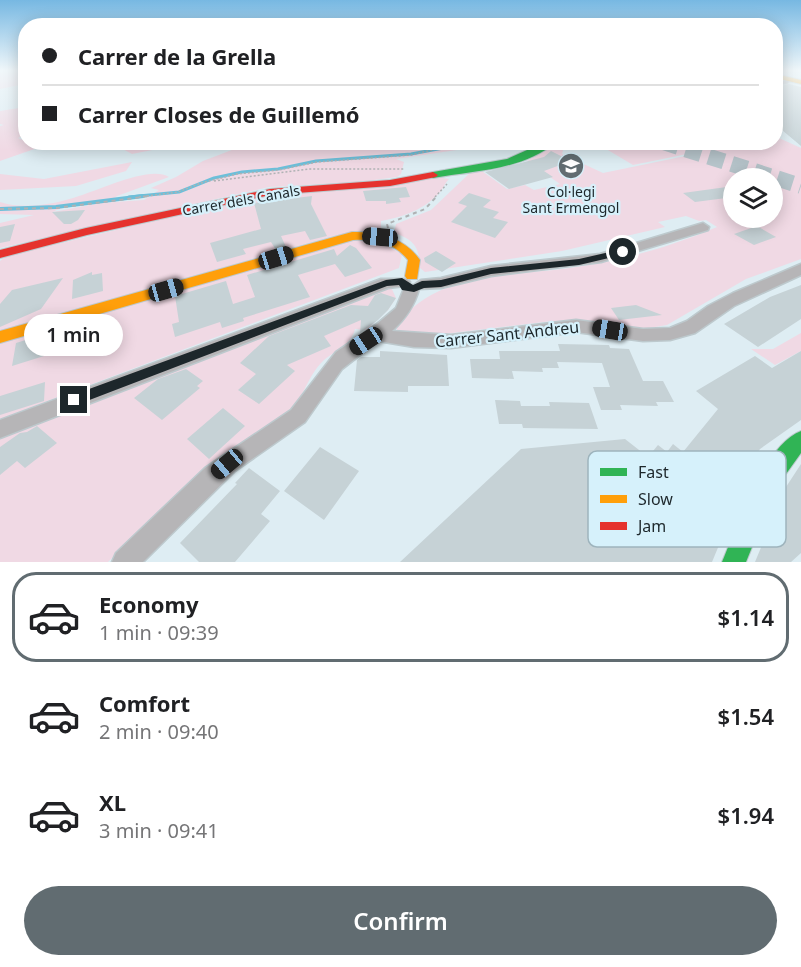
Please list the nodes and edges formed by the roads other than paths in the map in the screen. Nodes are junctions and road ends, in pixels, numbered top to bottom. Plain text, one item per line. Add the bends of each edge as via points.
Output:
1 (541, 150) edge
2 (703, 227) dead end
3 (5, 252) edge
4 (801, 269) edge
5 (412, 283) junction
6 (377, 334) junction
7 (0, 337) edge
8 (0, 429) edge
9 (801, 440) edge
10 (786, 454) edge
11 (741, 547) edge
12 (125, 562) edge
13 (735, 562) edge

1 - 3 street, Carrer dels Canals via 523,158 390,183 270,192
2 - 5 street via 601,258 491,271 441,284
4 - 6 street, Carrer Sant Andreu via 760,286 687,330 673,334 637,336 574,326 473,340 408,342
5 - 6 street via 407,302
5 - 7 street via 411,255 390,240 352,236
5 - 8 street via 386,283
6 - 12 street via 341,358 297,417 244,451 210,479
9 - 10 street
11 - 13 street

